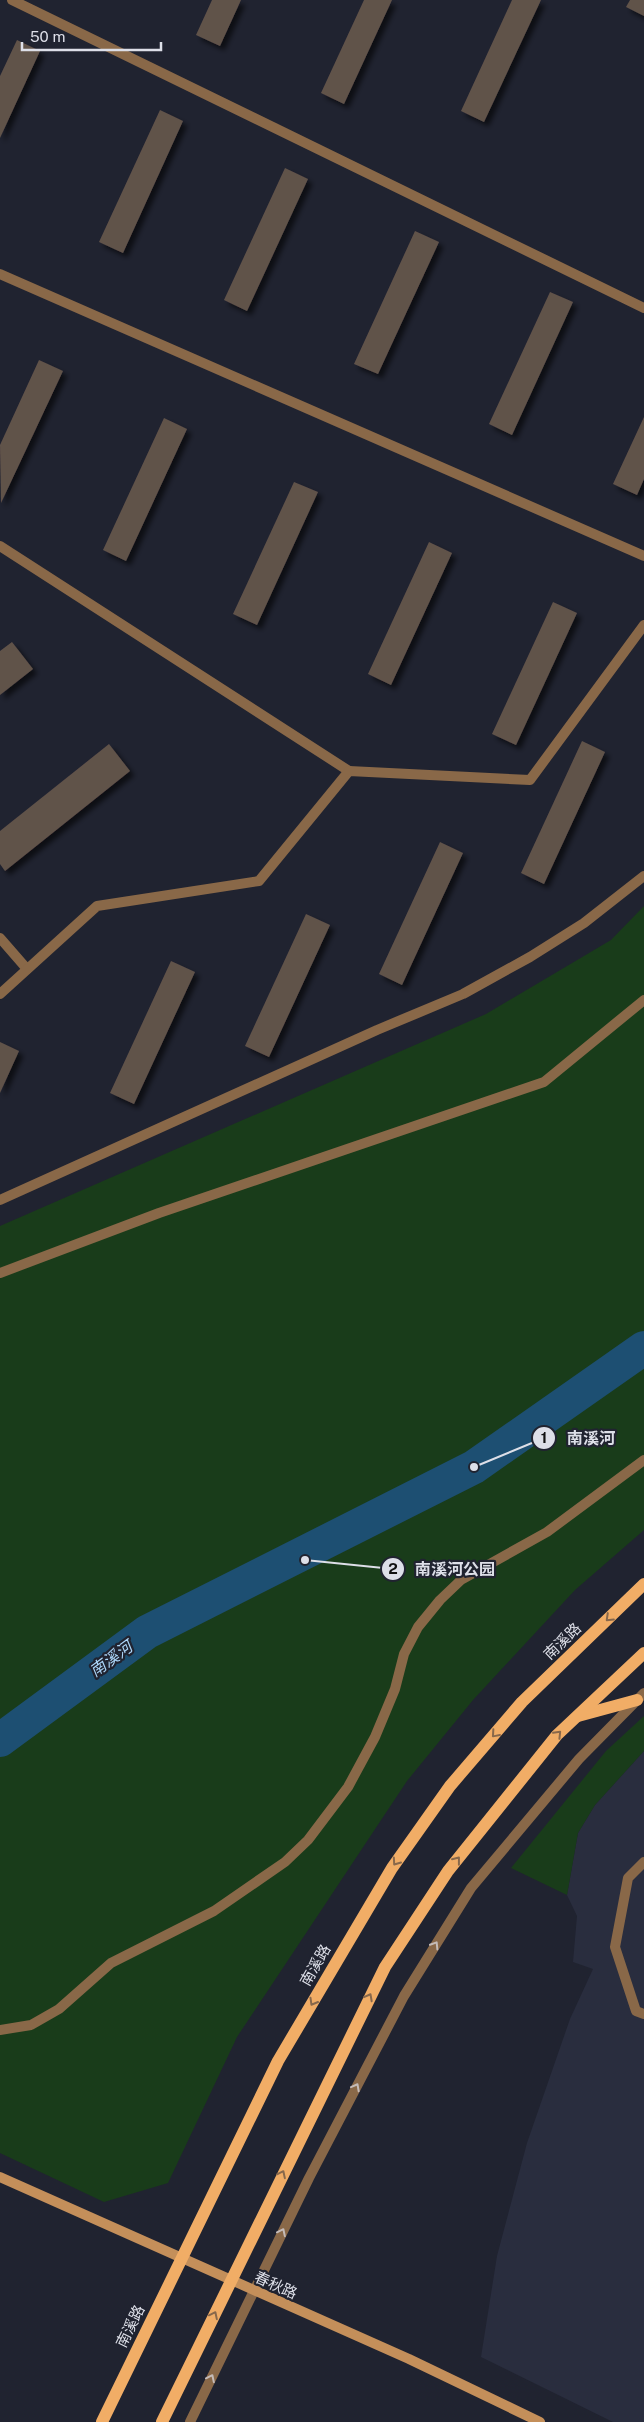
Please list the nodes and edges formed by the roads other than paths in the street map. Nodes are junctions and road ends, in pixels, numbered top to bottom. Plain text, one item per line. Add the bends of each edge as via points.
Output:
1 (12, 0) edge
2 (0, 274) edge
3 (644, 308) edge
4 (0, 546) edge
5 (644, 556) edge
6 (644, 625) edge
7 (348, 771) junction
8 (644, 876) edge
9 (0, 938) edge
10 (27, 969) junction
11 (0, 994) edge
12 (644, 1000) edge
13 (0, 1200) edge
14 (0, 1273) edge
15 (644, 1460) edge
16 (644, 1584) edge
17 (644, 1653) edge
18 (641, 1697) edge
19 (576, 1717) junction
20 (644, 1862) edge
21 (644, 2014) edge
22 (0, 2030) edge
23 (0, 2177) edge
24 (180, 2259) junction
25 (230, 2281) junction
26 (254, 2291) junction
27 (102, 2422) edge
28 (162, 2422) edge
29 (190, 2422) edge
30 (540, 2422) edge

1 - 3 street
2 - 5 street
4 - 7 street
6 - 7 street via 530,780
7 - 10 street via 259,881 97,906
8 - 13 street via 584,923 463,994
9 - 10 street
10 - 11 street
12 - 14 street via 544,1082 159,1213
15 - 22 street via 547,1532 461,1580 440,1600 418,1627 404,1654 395,1689 375,1737 348,1787 308,1840 285,1862 214,1911 111,1963 59,2009 31,2025
16 -> 24 main road, 南溪路 via 522,1702 450,1786 392,1868 278,2061
17 - 19 main road
18 - 19 main road
26 -> 18 street via 404,1996 471,1888 579,1759
25 -> 19 main road via 385,1967 448,1871 556,1735
20 - 21 street via 628,1878 615,1947 636,2011
23 - 24 main road, 春秋路
24 - 25 main road, 春秋路
24 - 27 main road, 南溪路
25 - 26 main road, 春秋路
28 -> 25 main road
29 -> 26 street
26 - 30 main road, 春秋路 via 409,2359

